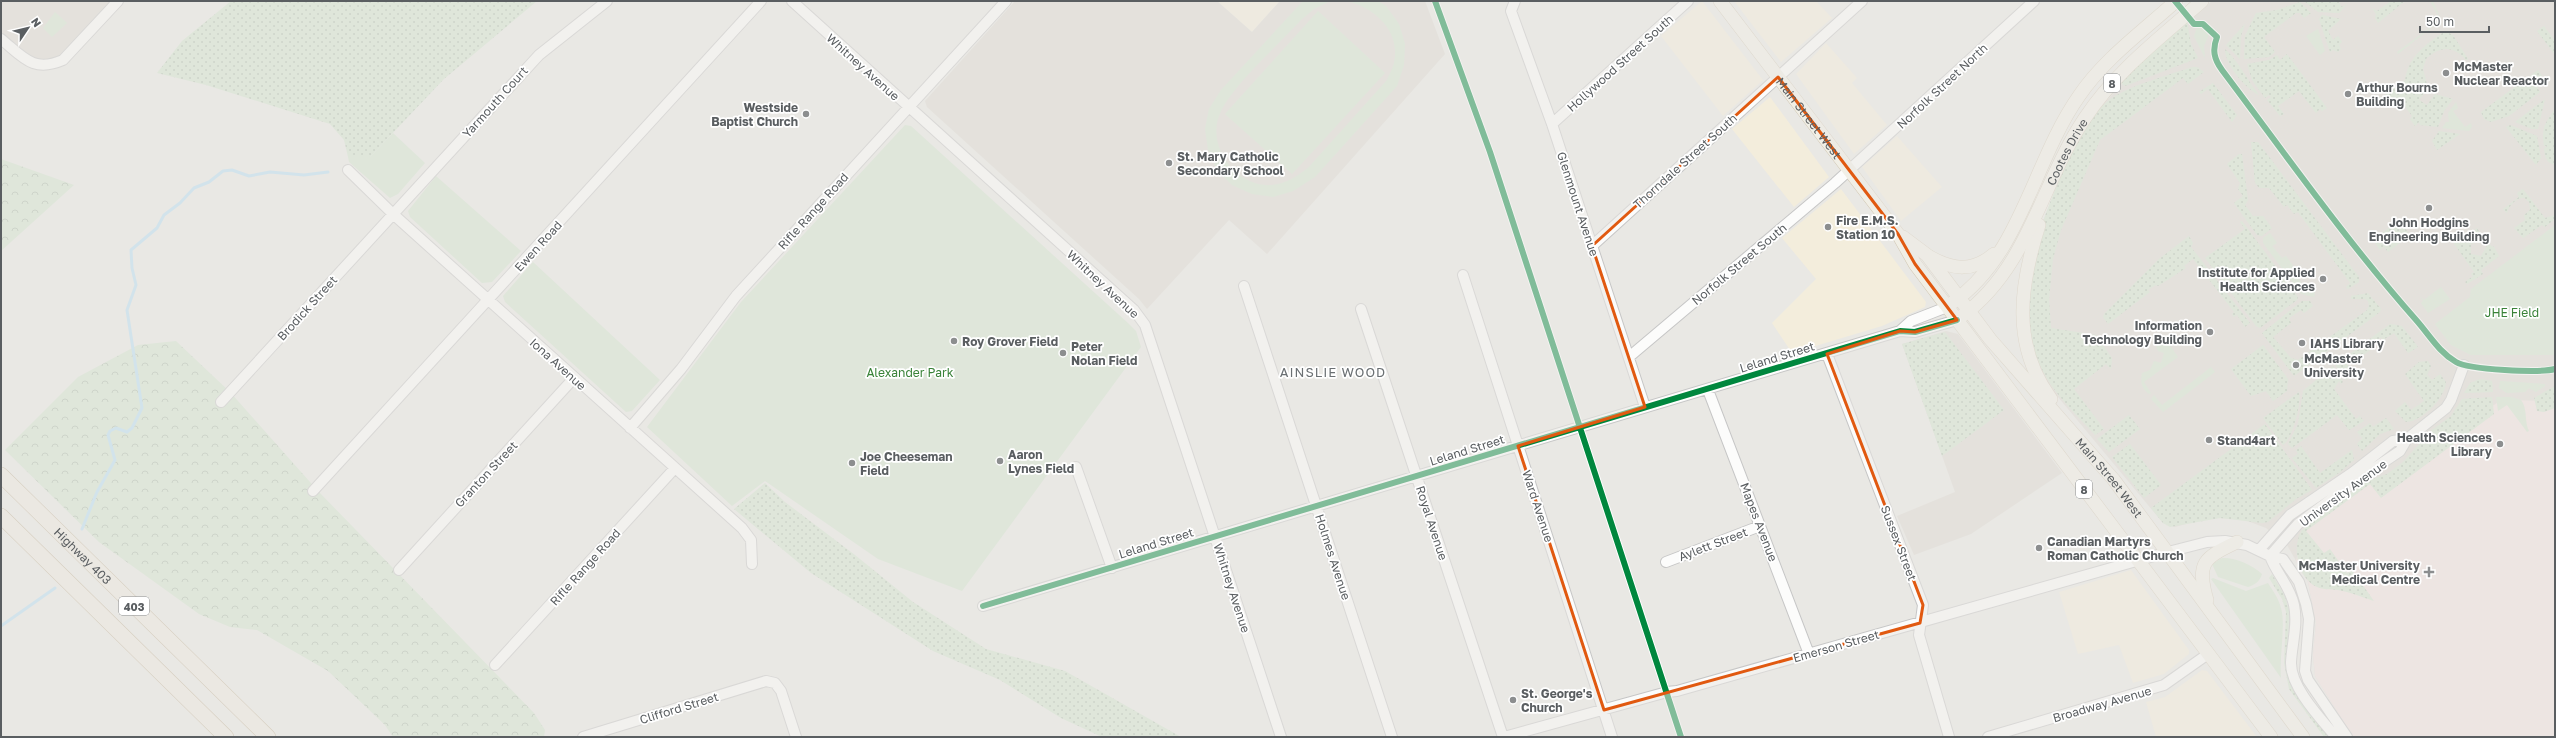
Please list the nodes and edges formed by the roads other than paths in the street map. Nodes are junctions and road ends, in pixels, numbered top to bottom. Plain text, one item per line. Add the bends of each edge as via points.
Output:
1 (118, 1) edge
2 (607, 1) edge
3 (761, 1) edge
4 (792, 1) edge
5 (1006, 1) edge
6 (1515, 1) edge
7 (1688, 1) edge
8 (1720, 1) edge
9 (1862, 1) edge
10 (2034, 1) edge
11 (2176, 1) edge
12 (2202, 1) edge
13 (1, 39) edge
14 (1778, 76) junction
15 (908, 107) junction
16 (1552, 124) junction
17 (348, 170) dead end
18 (1850, 170) junction
19 (2050, 187) junction
20 (393, 214) junction
21 (1898, 234) junction
22 (2005, 243) junction
23 (1592, 246) junction
24 (1927, 255) junction
25 (1463, 275) dead end
26 (1244, 286) dead end
27 (1959, 298) junction
28 (489, 300) junction
29 (1947, 307) junction
30 (1361, 309) dead end
31 (1969, 311) junction
32 (1957, 320) junction
33 (1900, 331) junction
34 (1827, 354) junction
35 (1629, 357) junction
36 (2464, 365) dead end
37 (574, 378) junction
38 (1708, 390) junction
39 (220, 402) dead end
40 (1645, 407) junction
41 (630, 428) junction
42 (2406, 439) junction
43 (1518, 446) junction
44 (1076, 467) dead end
45 (2103, 467) junction
46 (675, 468) junction
47 (1, 475) edge
48 (1417, 476) junction
49 (313, 491) dead end
50 (1316, 506) junction
51 (1, 516) edge
52 (1760, 526) junction
53 (1216, 536) junction
54 (2237, 542) junction
55 (2260, 550) junction
56 (2168, 552) junction
57 (2270, 556) junction
58 (2138, 561) junction
59 (1666, 562) dead end
60 (752, 564) dead end
61 (1112, 568) junction
62 (399, 570) dead end
63 (983, 606) dead end
64 (2210, 609) junction
65 (1920, 623) junction
66 (1809, 654) junction
67 (2208, 654) junction
68 (495, 665) dead end
69 (1604, 710) junction
70 (226, 737) edge
71 (268, 737) edge
72 (583, 737) edge
73 (796, 737) edge
74 (1281, 737) edge
75 (1392, 737) edge
76 (1504, 737) edge
77 (1612, 737) edge
78 (1949, 737) edge
79 (1988, 737) edge
80 (2271, 737) edge
81 (2303, 737) edge
82 (2336, 737) edge
83 (2347, 737) edge

1 - 13 street via 63,60 52,64 42,66 30,62
2 - 20 street, Yarmouth Court via 538,54
3 - 28 street, Ewen Road
4 - 15 street, Whitney Avenue
5 - 15 street, Rifle Range Road
6 - 16 street, Glenmount Avenue via 1511,11
7 - 16 street, Hollywood Street South
8 - 14 main road, Main Street West
9 - 14 street, Thorndale Street South
10 - 18 street, Norfolk Street North
11 - 22 main road, Cootes Drive / 8 via 2118,53 2079,96 2050,148 2022,213
12 - 19 main road, Cootes Drive / 8 via 2124,71 2103,94 2074,134
14 - 18 main road, Main Street West
14 - 23 street, Thorndale Street South
15 - 41 street, Rifle Range Road via 736,296 681,369
15 - 53 street, Whitney Avenue via 1134,310 1145,325
16 - 23 street, Glenmount Avenue
17 - 20 street, Iona Avenue
18 - 21 main road, Main Street West
18 - 35 street, Norfolk Street South
19 - 31 main road, Cootes Drive / 8 via 2010,266
19 - 45 main road via 2025,276 2022,309 2024,342 2042,386
20 - 28 street, Iona Avenue
20 - 39 street, Brodick Street
21 - 24 main road, Main Street West
21 - 29 main road, Main Street West via 1915,264
22 - 24 main road via 1983,262 1968,268 1948,265
22 - 27 main road, Cootes Drive / 8 via 1979,280
23 - 35 street, Glenmount Avenue
24 - 27 main road, Main Street West
25 - 43 street, Ward Avenue
26 - 50 street, Holmes Avenue
27 - 29 main road, Cootes Drive / 8
27 - 31 main road, Main Street West
28 - 37 street, Iona Avenue
28 - 49 street, Ewen Road
29 - 32 main road, Main Street West / 8
29 - 33 street, Leland Street via 1911,321
30 - 48 street, Royal Avenue
31 - 32 main road, Cootes Drive / 8
31 - 45 main road, Main Street West / 8 via 2018,372
32 - 33 street, Leland Street via 1915,332
32 - 58 main road, Main Street West / 8
33 - 34 street, Leland Street
34 - 38 street, Leland Street
34 - 65 street, Sussex Street via 1923,605
35 - 40 street, Glenmount Avenue
36 - 42 street, University Avenue via 2446,408
37 - 41 street, Iona Avenue
37 - 62 street, Granton Street
38 - 40 street, Leland Street
38 - 52 street, Mapes Avenue
40 - 43 street, Leland Street
41 - 46 street, Iona Avenue
42 - 55 street, University Avenue via 2393,441 2347,477 2290,515
42 - 57 street, University Avenue via 2400,451 2298,524
43 - 48 street, Leland Street
43 - 69 street, Ward Avenue
44 - 61 street
45 - 56 main road, Main Street West / 8
46 - 60 street, Iona Avenue via 742,528 751,540
46 - 68 street, Rifle Range Road
47 - 71 highway, Highway 403 / 403
48 - 50 street, Leland Street
48 - 76 street, Royal Avenue
50 - 53 street, Leland Street
50 - 75 street, Holmes Avenue
51 - 70 highway, 403
52 - 59 street, Aylett Street
52 - 66 street, Mapes Avenue
53 - 61 street, Leland Street
53 - 74 street, Whitney Avenue
54 - 55 street
54 - 56 street via 2207,542
54 - 64 main road via 2214,554 2202,567 2202,582
55 - 57 street
56 - 58 street, Emerson Street
56 - 64 main road, Main Street West / 8
57 - 82 street via 2289,590 2294,605 2296,617 2291,662 2295,678 2304,697
57 - 83 street via 2284,559 2302,588 2309,619 2306,675 2314,691
58 - 65 street, Emerson Street
58 - 67 main road, Main Street West / 8
61 - 63 street, Leland Street
64 - 81 main road, Main Street West / 8
65 - 66 street, Emerson Street
65 - 78 street, Sussex Street via 1919,635
66 - 69 street, Emerson Street
67 - 79 street, Broadway Avenue via 2164,685
67 - 80 main road, Main Street West / 8
69 - 76 street, Emerson Street
69 - 77 street, Ward Avenue
72 - 73 street, Clifford Street via 766,681 775,683 781,691

